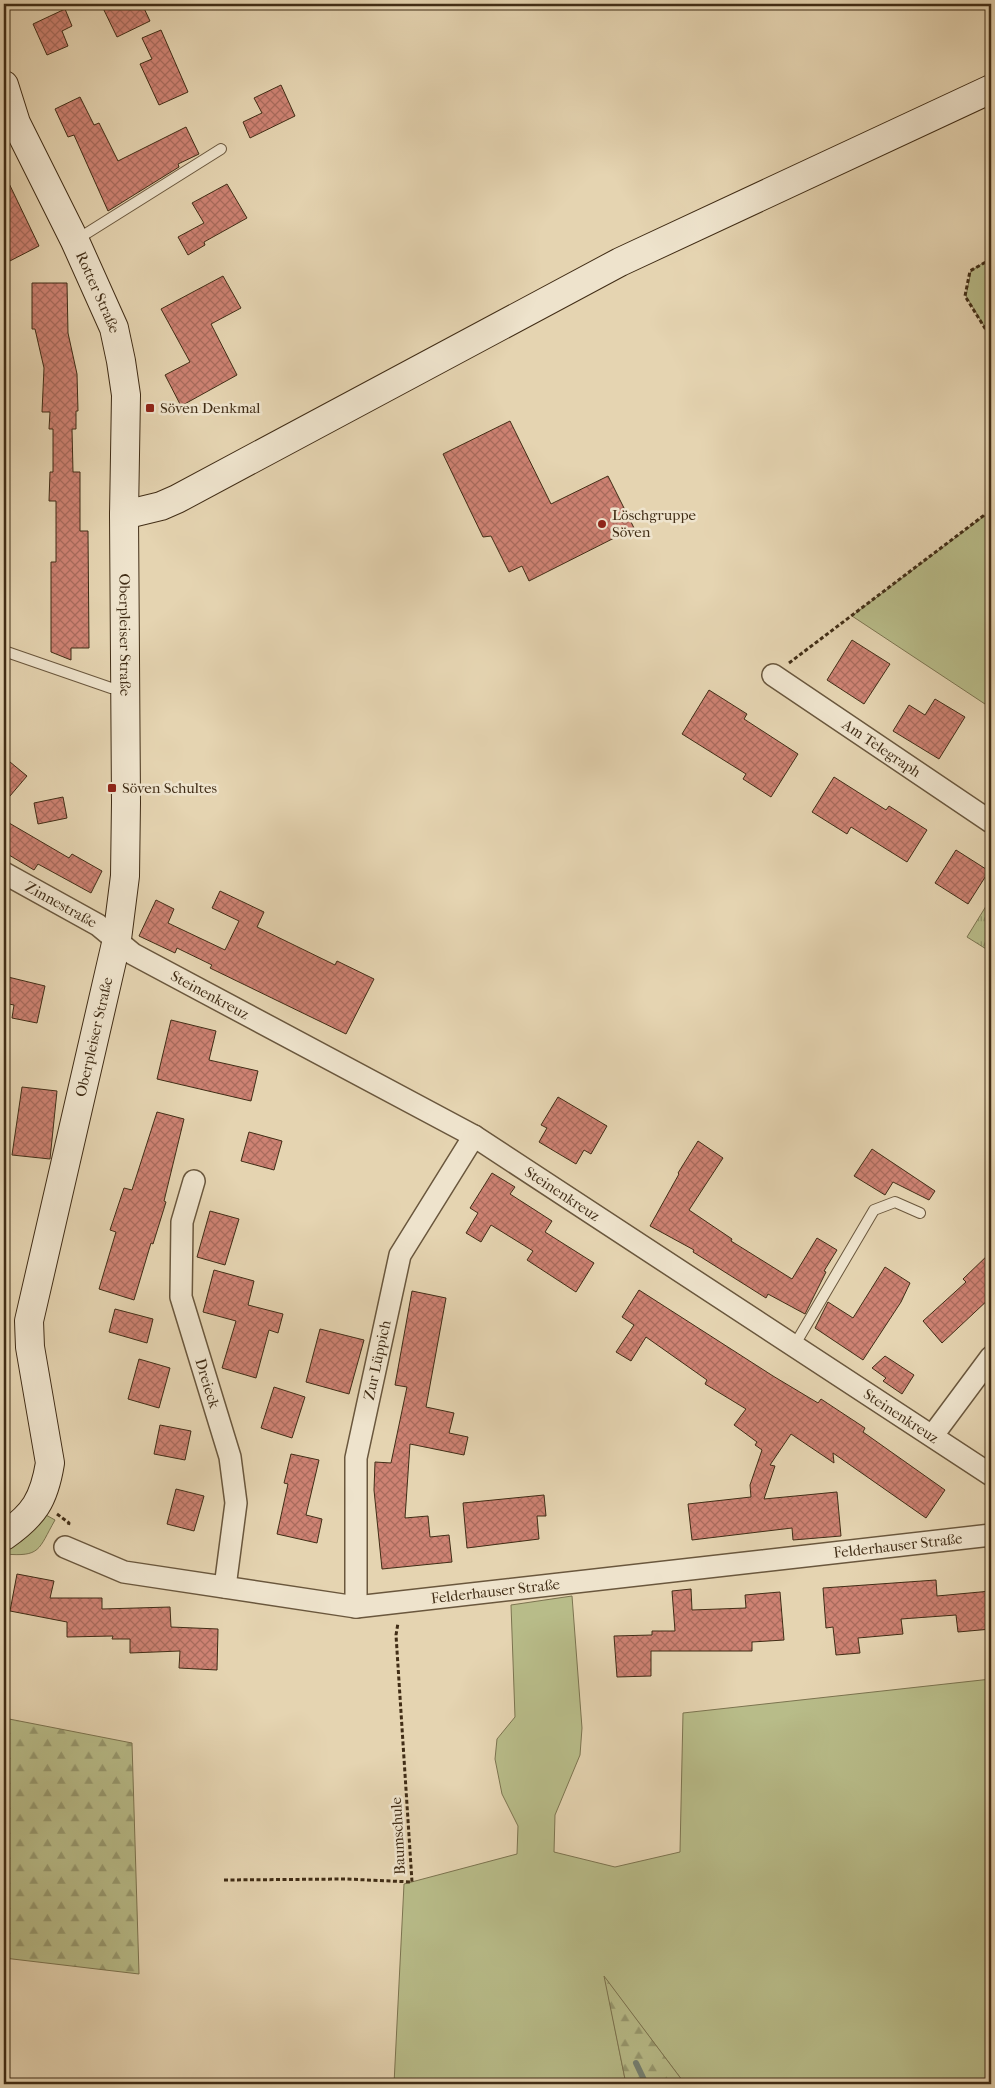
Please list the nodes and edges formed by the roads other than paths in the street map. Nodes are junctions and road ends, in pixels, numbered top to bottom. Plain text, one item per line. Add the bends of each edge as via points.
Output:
1 (991, 89) edge
2 (5, 97) edge
3 (221, 149) dead end
4 (75, 241) junction
5 (124, 515) junction
6 (4, 651) edge
7 (773, 675) road end
8 (125, 688) junction
9 (991, 822) edge
10 (4, 873) edge
11 (117, 940) junction
12 (474, 1136) junction
13 (194, 1181) dead end
14 (920, 1214) dead end
15 (794, 1346) junction
16 (991, 1357) edge
17 (933, 1434) junction
18 (991, 1475) edge
19 (991, 1535) edge
20 (4, 1536) edge
21 (65, 1547) road end
22 (225, 1587) junction
23 (356, 1607) junction

1 - 5 main road via 620,262 177,499
2 - 4 main road, Rotter Straße
3 - 4 lane
4 - 5 main road, Rotter Straße via 114,328 121,361 126,395
5 - 8 main road, Oberpleiser Straße
6 - 8 lane via 111,688
7 - 9 street, Am Telegraph
8 - 11 main road, Oberpleiser Straße via 125,876
10 - 11 street, Zinnestraße via 98,925
11 - 12 street, Steinenkreuz via 133,954
11 - 20 main road, Oberpleiser Straße via 28,1321 50,1463 47,1480 26,1521
12 - 15 street, Steinenkreuz
12 - 23 street, Zur Lüppich via 400,1255 356,1458
13 - 22 street, Dreieck via 182,1222 181,1297 230,1457 236,1503
14 - 15 lane via 896,1202 874,1210
15 - 17 street, Steinenkreuz
16 - 17 street
17 - 18 street, Steinenkreuz
19 - 23 street, Felderhauser Straße
21 - 22 street, Felderhauser Straße via 124,1572
22 - 23 street, Felderhauser Straße

